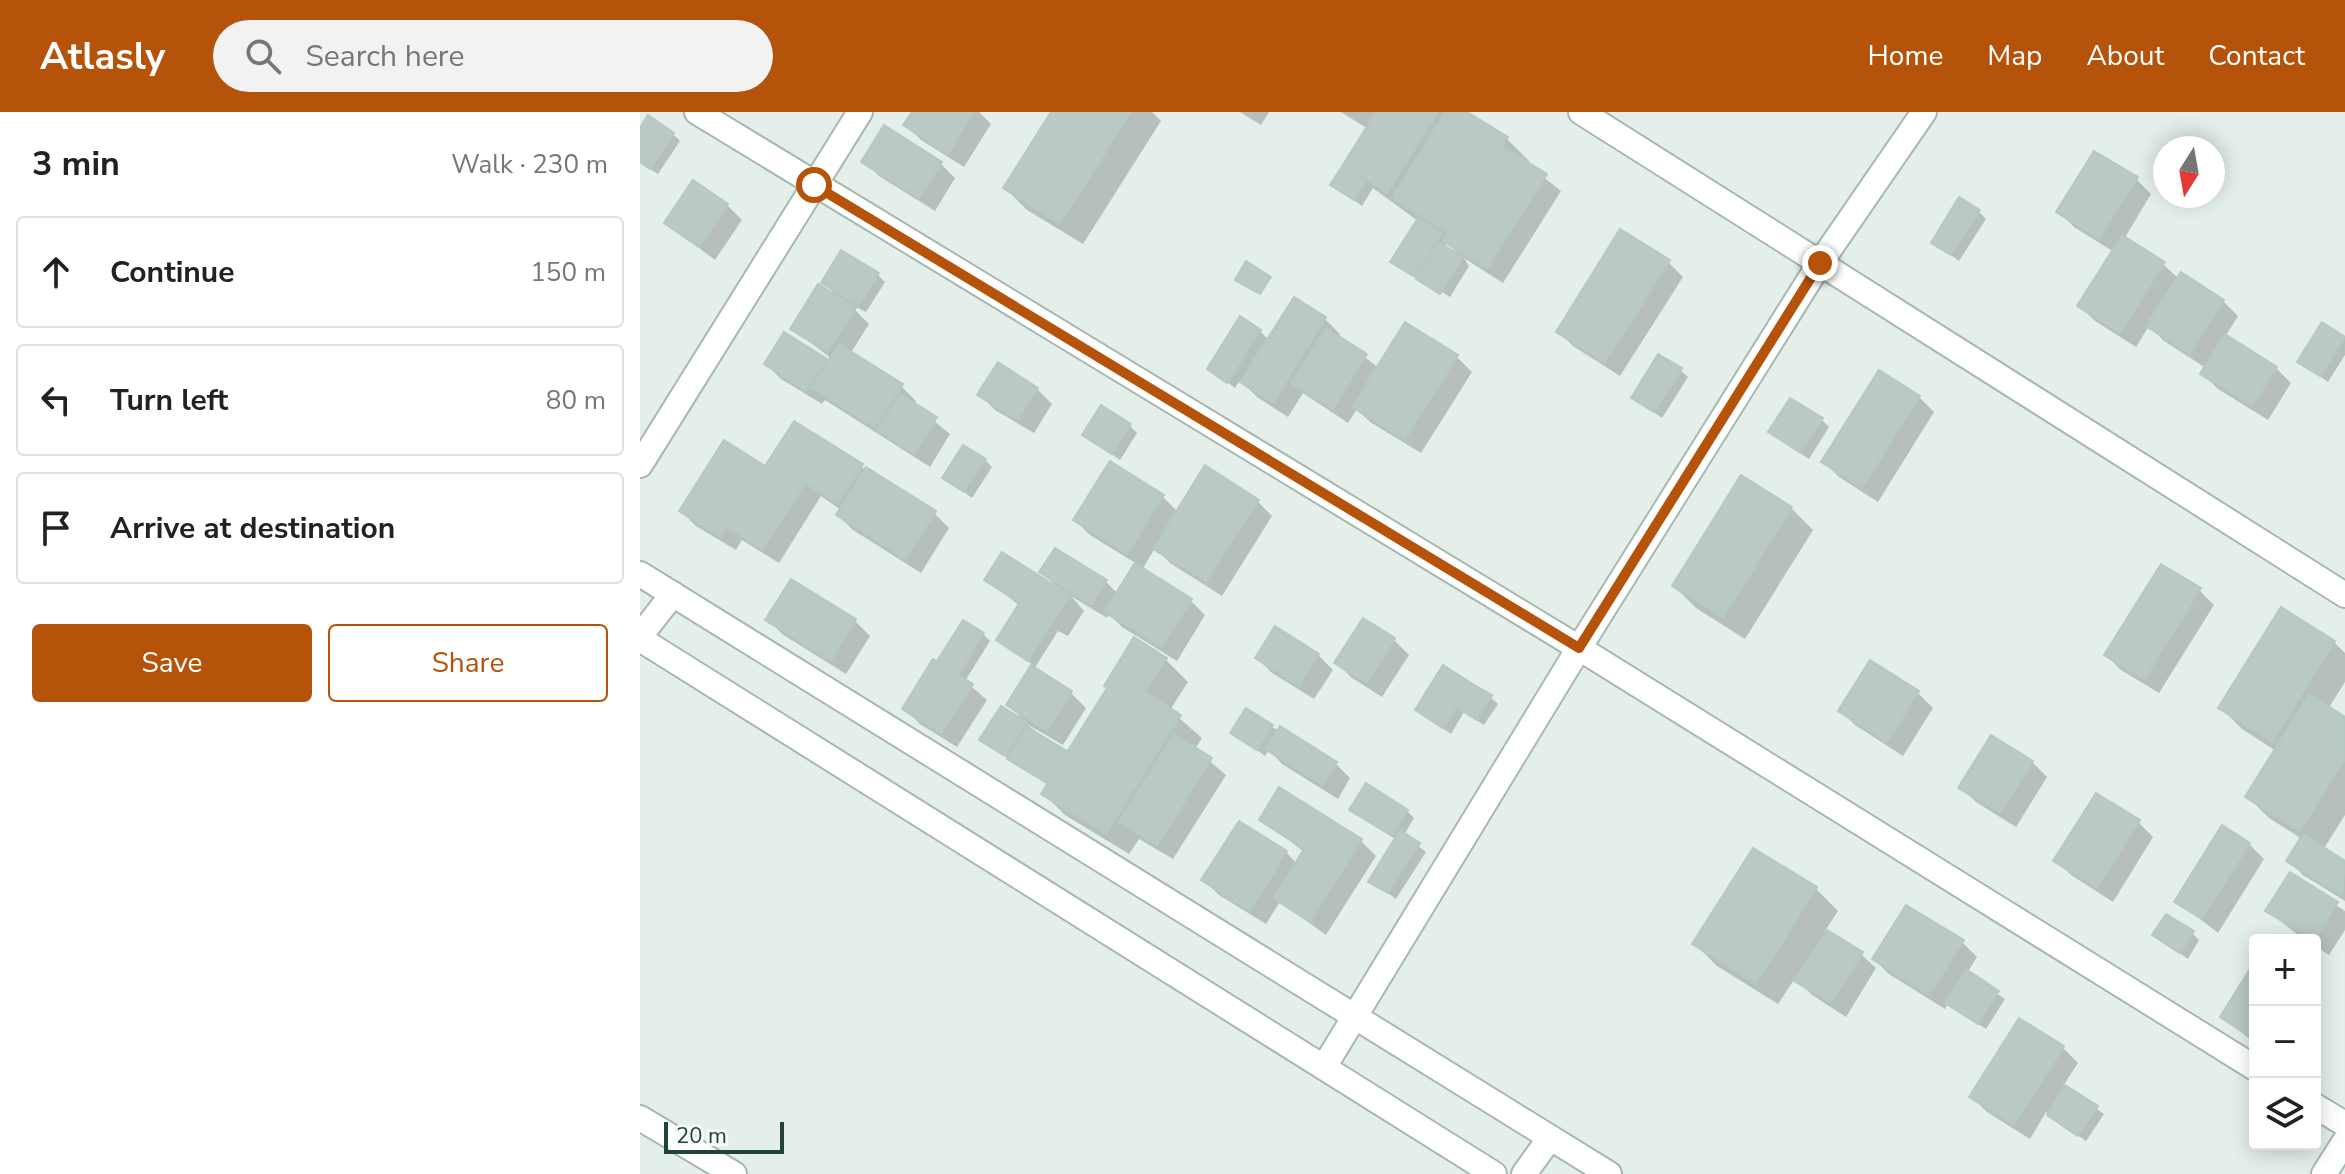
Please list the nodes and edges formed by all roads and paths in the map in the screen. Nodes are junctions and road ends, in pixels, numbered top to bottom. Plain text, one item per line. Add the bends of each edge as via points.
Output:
1 (697, 112) edge
2 (860, 112) edge
3 (1581, 112) edge
4 (1924, 112) edge
5 (814, 185) junction
6 (1820, 263) junction
7 (640, 465) edge
8 (640, 574) edge
9 (673, 594) junction
10 (2345, 595) edge
11 (640, 638) edge
12 (1579, 648) junction
13 (1356, 1017) junction
14 (2249, 1064) edge
15 (1324, 1067) junction
16 (2321, 1110) edge
17 (640, 1118) edge
18 (2345, 1124) edge
19 (1550, 1138) junction
20 (2345, 1141) edge
21 (734, 1174) edge
22 (1494, 1174) edge
23 (1524, 1174) edge
24 (1609, 1174) edge
25 (2324, 1174) edge

1 - 5 street
2 - 5 street
3 - 6 street
4 - 6 street
5 - 7 street
5 - 12 street
6 - 10 street
6 - 12 street
8 - 9 street
9 - 11 street
9 - 13 street
11 - 15 street
12 - 13 street
12 - 14 street
13 - 15 street
13 - 19 street
15 - 22 street
16 - 18 street
17 - 21 street
19 - 23 street
19 - 24 street
20 - 25 street

